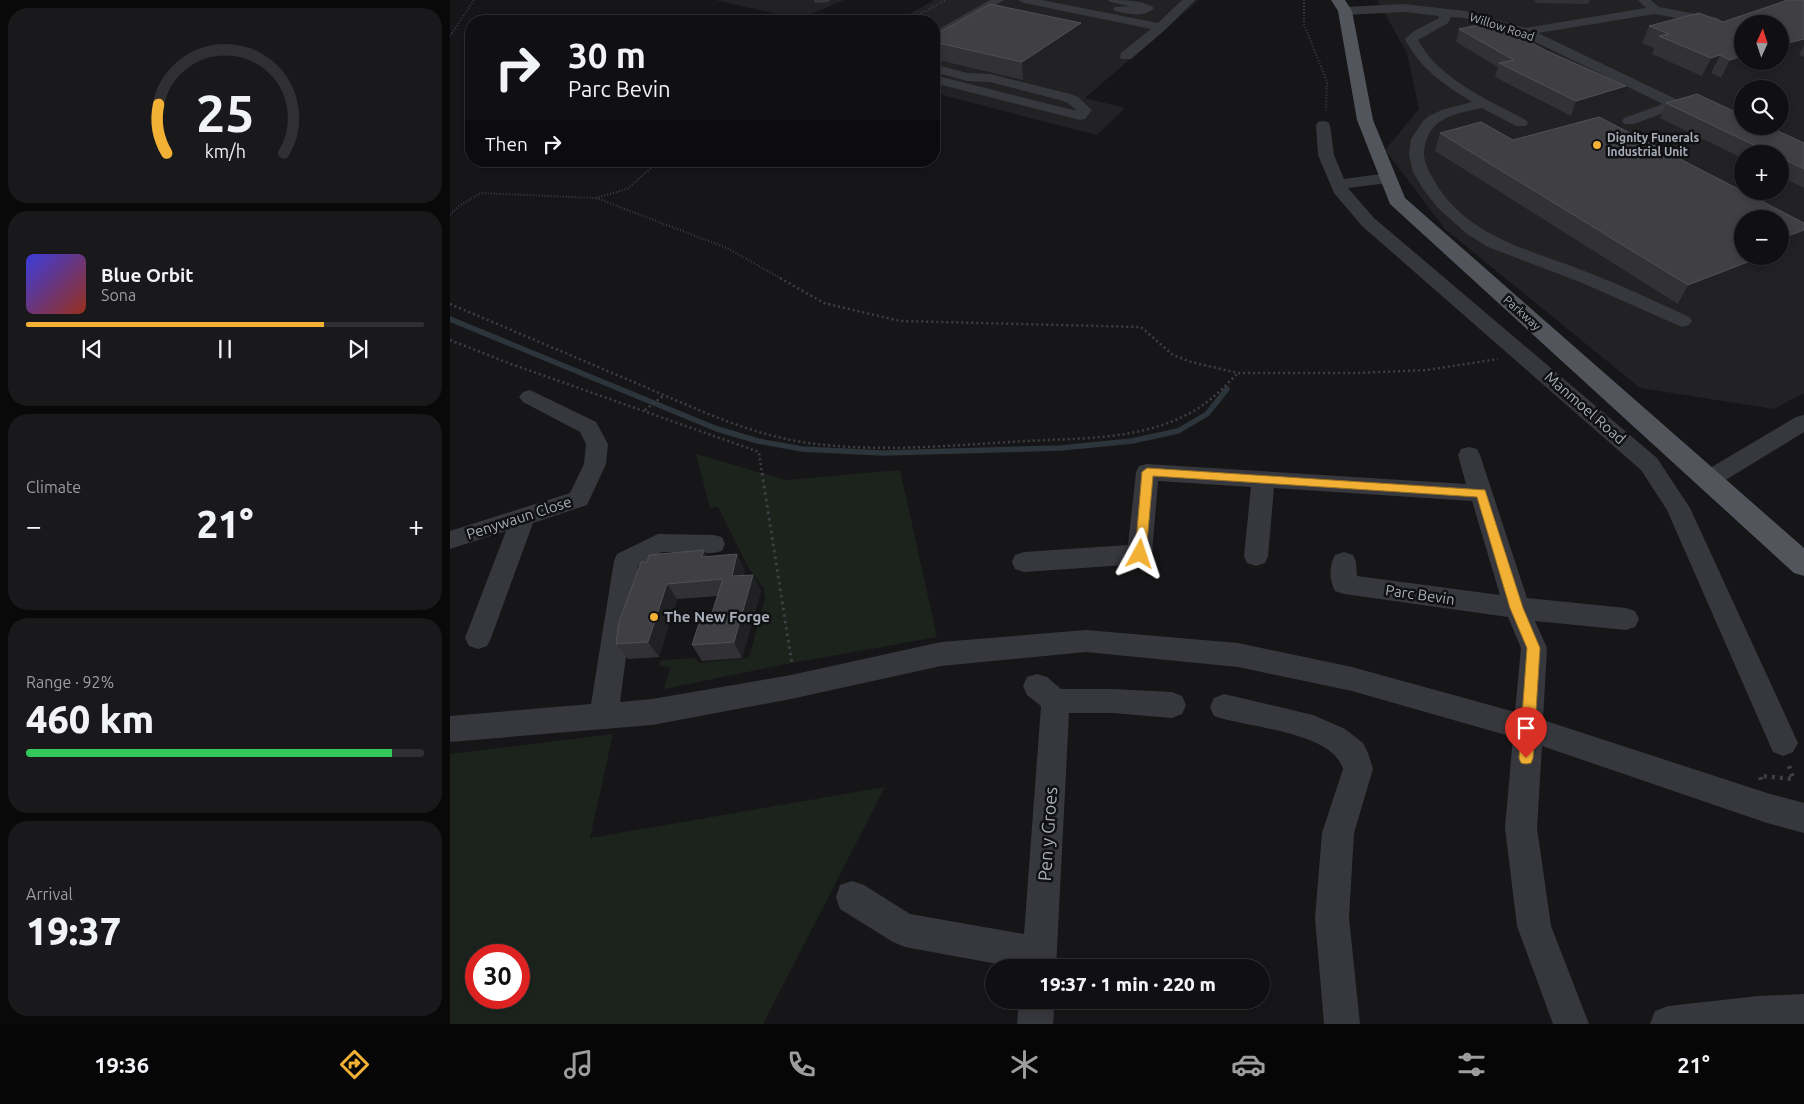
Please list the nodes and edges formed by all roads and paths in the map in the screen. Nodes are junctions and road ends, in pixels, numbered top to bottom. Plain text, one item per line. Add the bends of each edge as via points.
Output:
1 (474, 0) edge
2 (946, 0) edge
3 (1078, 0) edge
4 (1189, 0) edge
5 (1304, 0) edge
6 (1644, 0) edge
7 (1032, 1) edge
8 (1110, 3) edge
9 (984, 5) edge
10 (1342, 5) edge
11 (1655, 10) junction
12 (1446, 13) junction
13 (1094, 14) junction
14 (918, 15) edge
15 (1724, 24) edge
16 (1618, 25) dead end
17 (1161, 27) junction
18 (940, 32) edge
19 (1524, 32) junction
20 (450, 36) edge
21 (1544, 41) junction
22 (1126, 56) dead end
23 (940, 70) edge
24 (940, 80) edge
25 (1484, 103) junction
26 (1629, 121) dead end
27 (1521, 124) dead end
28 (1323, 125) joint
29 (652, 167) edge
30 (1388, 178) junction
31 (1338, 184) junction
32 (596, 198) junction
33 (450, 215) edge
34 (450, 304) edge
35 (1682, 321) dead end
36 (450, 340) edge
37 (1523, 355) junction
38 (1238, 373) junction
39 (664, 395) junction
40 (530, 397) dead end
41 (645, 410) junction
42 (1804, 422) edge
43 (1469, 456) dead end
44 (1262, 479) junction
45 (1708, 480) junction
46 (1481, 493) junction
47 (523, 516) junction
48 (450, 540) edge
49 (713, 544) dead end
50 (1256, 556) dead end
51 (1024, 562) dead end
52 (1344, 562) dead end
53 (1804, 565) edge
54 (1517, 608) junction
55 (1626, 619) dead end
56 (478, 638) dead end
57 (792, 687) junction
58 (1172, 705) dead end
59 (1224, 707) dead end
60 (604, 716) junction
61 (1528, 728) junction
62 (450, 729) edge
63 (1782, 743) dead end
64 (1804, 818) edge
65 (852, 897) dead end
66 (1030, 959) edge
67 (1039, 959) edge
68 (1037, 1009) edge
69 (1804, 1012) edge
70 (1036, 1024) edge
71 (1342, 1024) edge
72 (1571, 1024) edge
73 (1668, 1024) edge

1 - 20 path
2 - 14 path
3 - 8 street
4 - 17 street
5 - 28 path via 1304,24 1327,82
6 - 11 street
7 - 13 street
8 - 13 street
9 - 18 street
10 - 12 street, Willow Road
10 - 30 main road, Parkway via 1365,120
11 - 15 street
11 - 19 street
12 - 19 street, Willow Road via 1465,15
12 - 25 street via 1444,20 1411,39 1440,75
13 - 17 street
16 - 21 street
17 - 22 street
19 - 21 street, Willow Road
21 - 26 street, Willow Road via 1675,104
23 - 24 street via 967,77 990,78 1065,97 1084,112 1080,116
25 - 27 street
25 - 35 street via 1440,115 1427,124 1416,142 1416,162 1432,191 1459,220 1486,239 1618,290
28 - 31 street, Manmoel Road via 1326,155
29 - 32 path via 626,189
30 - 31 street
30 - 45 main road, Parkway via 1397,200
31 - 37 street, Manmoel Road via 1368,222
32 - 33 path via 481,193
32 - 38 path via 726,248 824,303 900,322 1141,327 1173,355
34 - 39 path
36 - 41 path
37 - 38 path via 1427,370
37 - 63 street, Manmoel Road via 1649,464 1678,508
38 - 39 path via 1197,410 1157,427 1105,438 963,444 866,447 808,443 754,430
39 - 41 path
40 - 47 street, Penywaun Close via 588,427 597,444 595,464 579,499
41 - 57 path via 758,452 792,655
42 - 45 street
43 - 46 street
44 - 46 street
44 - 50 street
44 - 51 street via 1147,472 1140,554
45 - 53 main road, Parkway
46 - 54 street
47 - 48 street, Penywaun Close
47 - 56 street
49 - 60 street via 658,543 626,561
52 - 54 street, Parc Bevin via 1344,584
54 - 55 street, Parc Bevin
54 - 61 street via 1534,648
57 - 60 street via 652,712
57 - 61 street via 941,654 1086,641 1238,655 1352,679
58 - 67 street, Pen y Groes via 1047,694
59 - 71 street via 1303,724 1335,738 1353,753 1358,769 1338,833 1332,918
60 - 62 street
61 - 64 street
61 - 72 street via 1521,828 1534,926
65 - 66 street via 905,930
68 - 70 street
69 - 73 street

